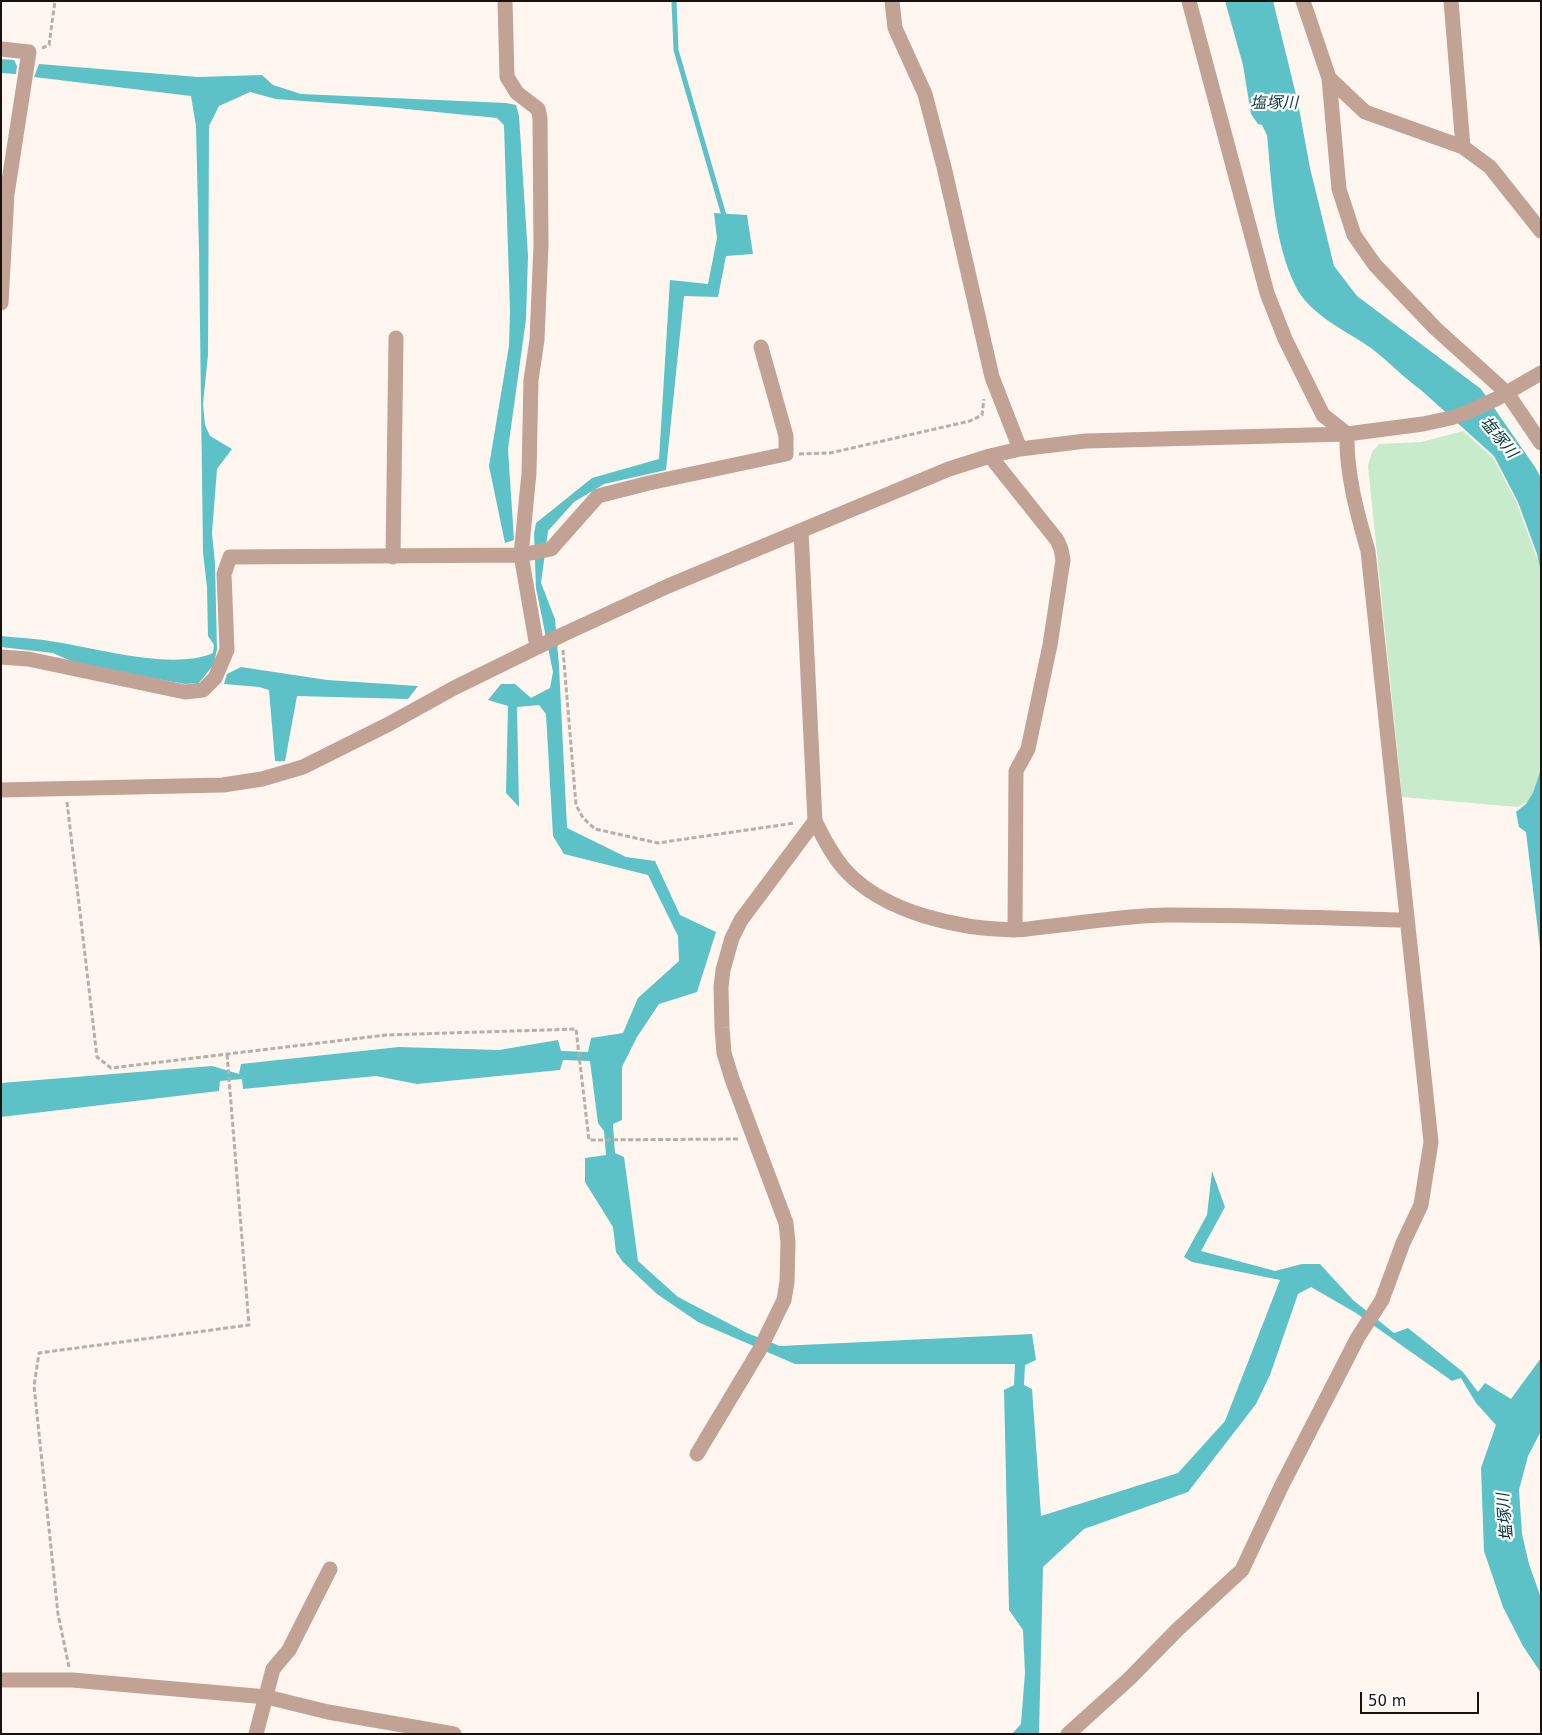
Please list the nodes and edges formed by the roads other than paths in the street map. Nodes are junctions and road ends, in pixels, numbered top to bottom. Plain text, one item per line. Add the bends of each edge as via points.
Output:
1 (504, 1) edge
2 (892, 1) edge
3 (1190, 1) edge
4 (1303, 1) edge
5 (1451, 1) edge
6 (1, 49) edge
7 (1328, 78) junction
8 (1463, 147) junction
9 (1541, 232) edge
10 (1, 303) edge
11 (396, 338) dead end
12 (761, 346) dead end
13 (1541, 373) edge
14 (1501, 396) junction
15 (1347, 434) junction
16 (1541, 443) edge
17 (1020, 448) junction
18 (990, 456) junction
19 (801, 531) junction
20 (521, 555) junction
21 (393, 557) junction
22 (538, 647) junction
23 (1, 656) edge
24 (1, 790) edge
25 (815, 820) junction
26 (1406, 920) junction
27 (1015, 930) junction
28 (697, 1454) dead end
29 (330, 1569) dead end
30 (1, 1680) edge
31 (267, 1697) junction
32 (256, 1734) edge
33 (454, 1734) edge
34 (1068, 1734) edge

1 - 20 street via 507,77 518,93 538,109 540,118 538,340 531,380 529,473
2 - 17 street via 895,28 925,94 992,378
3 - 15 street via 1267,293 1285,339 1323,415
4 - 7 street
5 - 8 street
6 - 10 street via 29,52 7,194
7 - 8 street via 1364,112
7 - 14 street via 1339,189 1354,235 1375,265
8 - 9 street via 1490,167
11 - 21 street
12 - 20 street via 786,436 786,454 598,496 551,549
13 - 14 street
14 - 15 street via 1451,418
14 - 16 street
15 - 17 street via 1086,441
15 - 26 street via 1346,456 1368,551
17 - 18 street
18 - 19 street via 949,469
18 - 27 street via 1057,540 1062,560 1050,645 1028,749 1016,771
19 - 22 street via 668,586
19 - 25 street
20 - 21 street
20 - 22 street
21 - 23 street via 230,558 224,574 227,650 215,678 203,690 185,692
22 - 24 street via 303,767 262,779 223,785
25 - 27 street via 833,856 846,872 884,900 940,920
25 - 28 street via 741,920 723,970 724,1053 786,1223 787,1282 784,1300 760,1349
26 - 27 street via 1166,915
26 - 34 street via 1431,1142 1421,1205 1382,1300 1358,1337 1242,1570 1130,1679
29 - 31 street via 289,1650 273,1669
30 - 31 street via 72,1680
31 - 32 street
31 - 33 street via 328,1712

